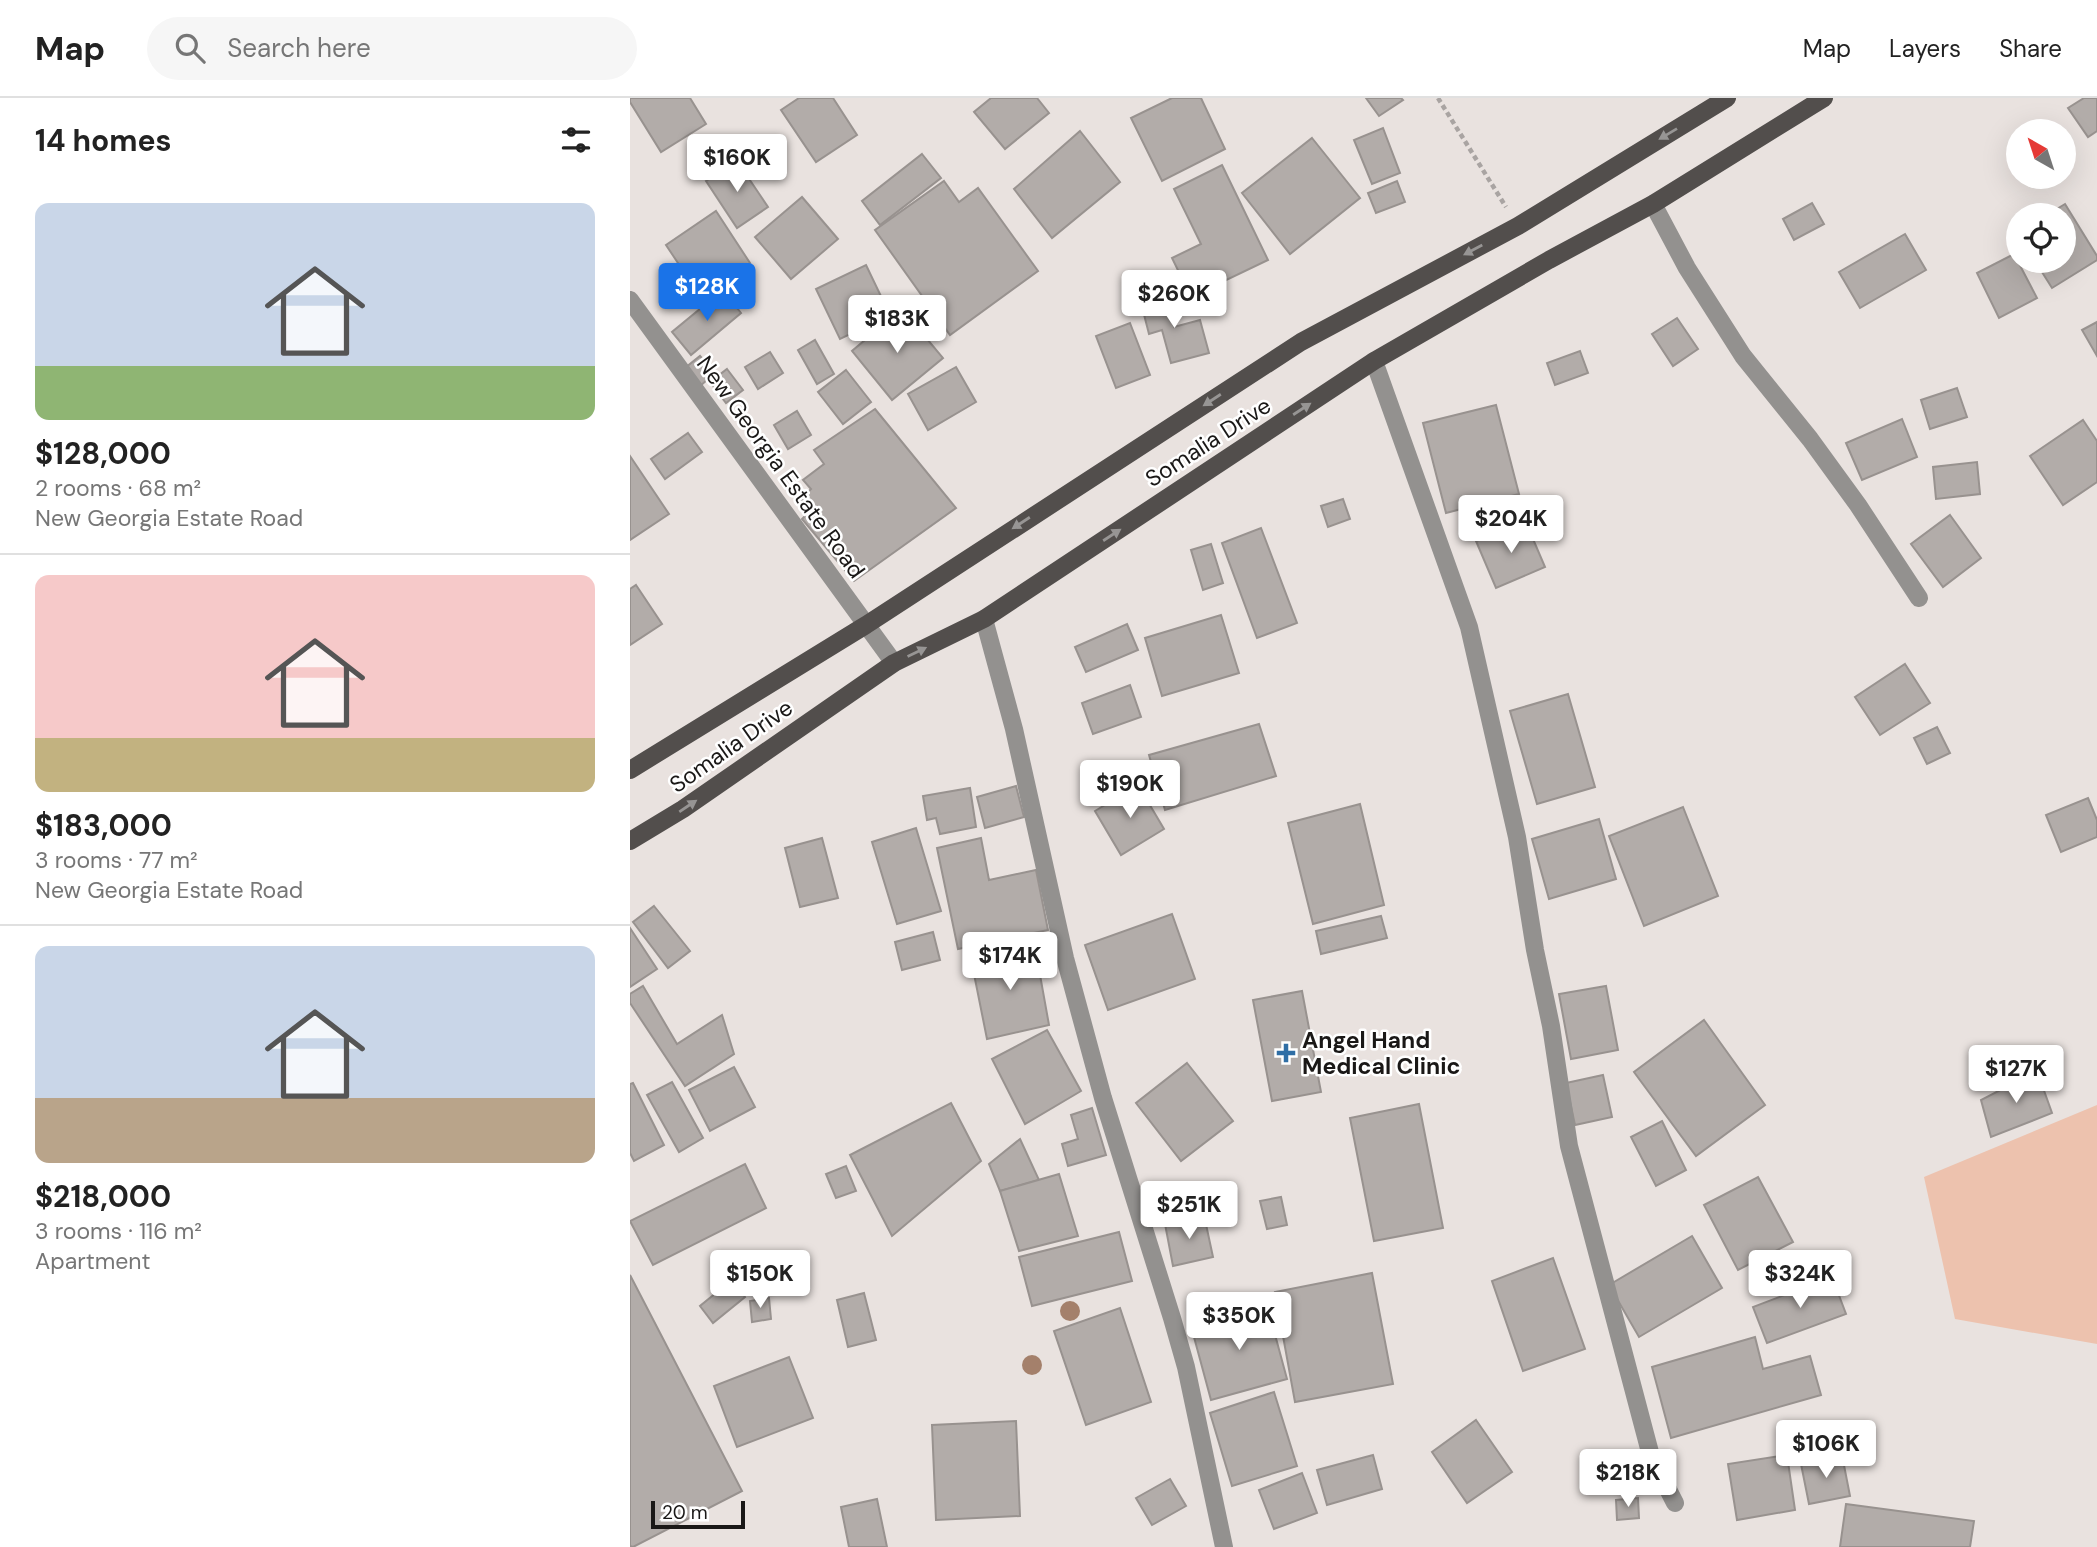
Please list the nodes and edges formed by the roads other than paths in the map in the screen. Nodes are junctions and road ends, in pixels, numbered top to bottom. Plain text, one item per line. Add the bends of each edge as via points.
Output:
1 (1727, 98) edge
2 (1824, 98) edge
3 (1653, 204) junction
4 (630, 300) edge
5 (1374, 361) junction
6 (1919, 598) dead end
7 (984, 620) junction
8 (866, 625) junction
9 (894, 663) junction
10 (630, 770) edge
11 (630, 841) edge
12 (1675, 1503) dead end
13 (1224, 1547) edge

1 -> 8 main road, Somalia Drive via 1518,226 1301,342
2 - 3 main road, Somalia Drive
3 - 5 main road, Somalia Drive
3 - 6 street via 1743,356 1810,439
4 - 8 street, New Georgia Estate Road
7 -> 5 main road, Somalia Drive
5 - 12 street via 1469,627 1517,837 1569,1146 1651,1456
9 -> 7 main road, Somalia Drive
7 - 13 street via 1014,729 1065,958 1186,1367
8 - 9 street, New Georgia Estate Road
8 - 10 main road, Somalia Drive
11 -> 9 main road, Somalia Drive

